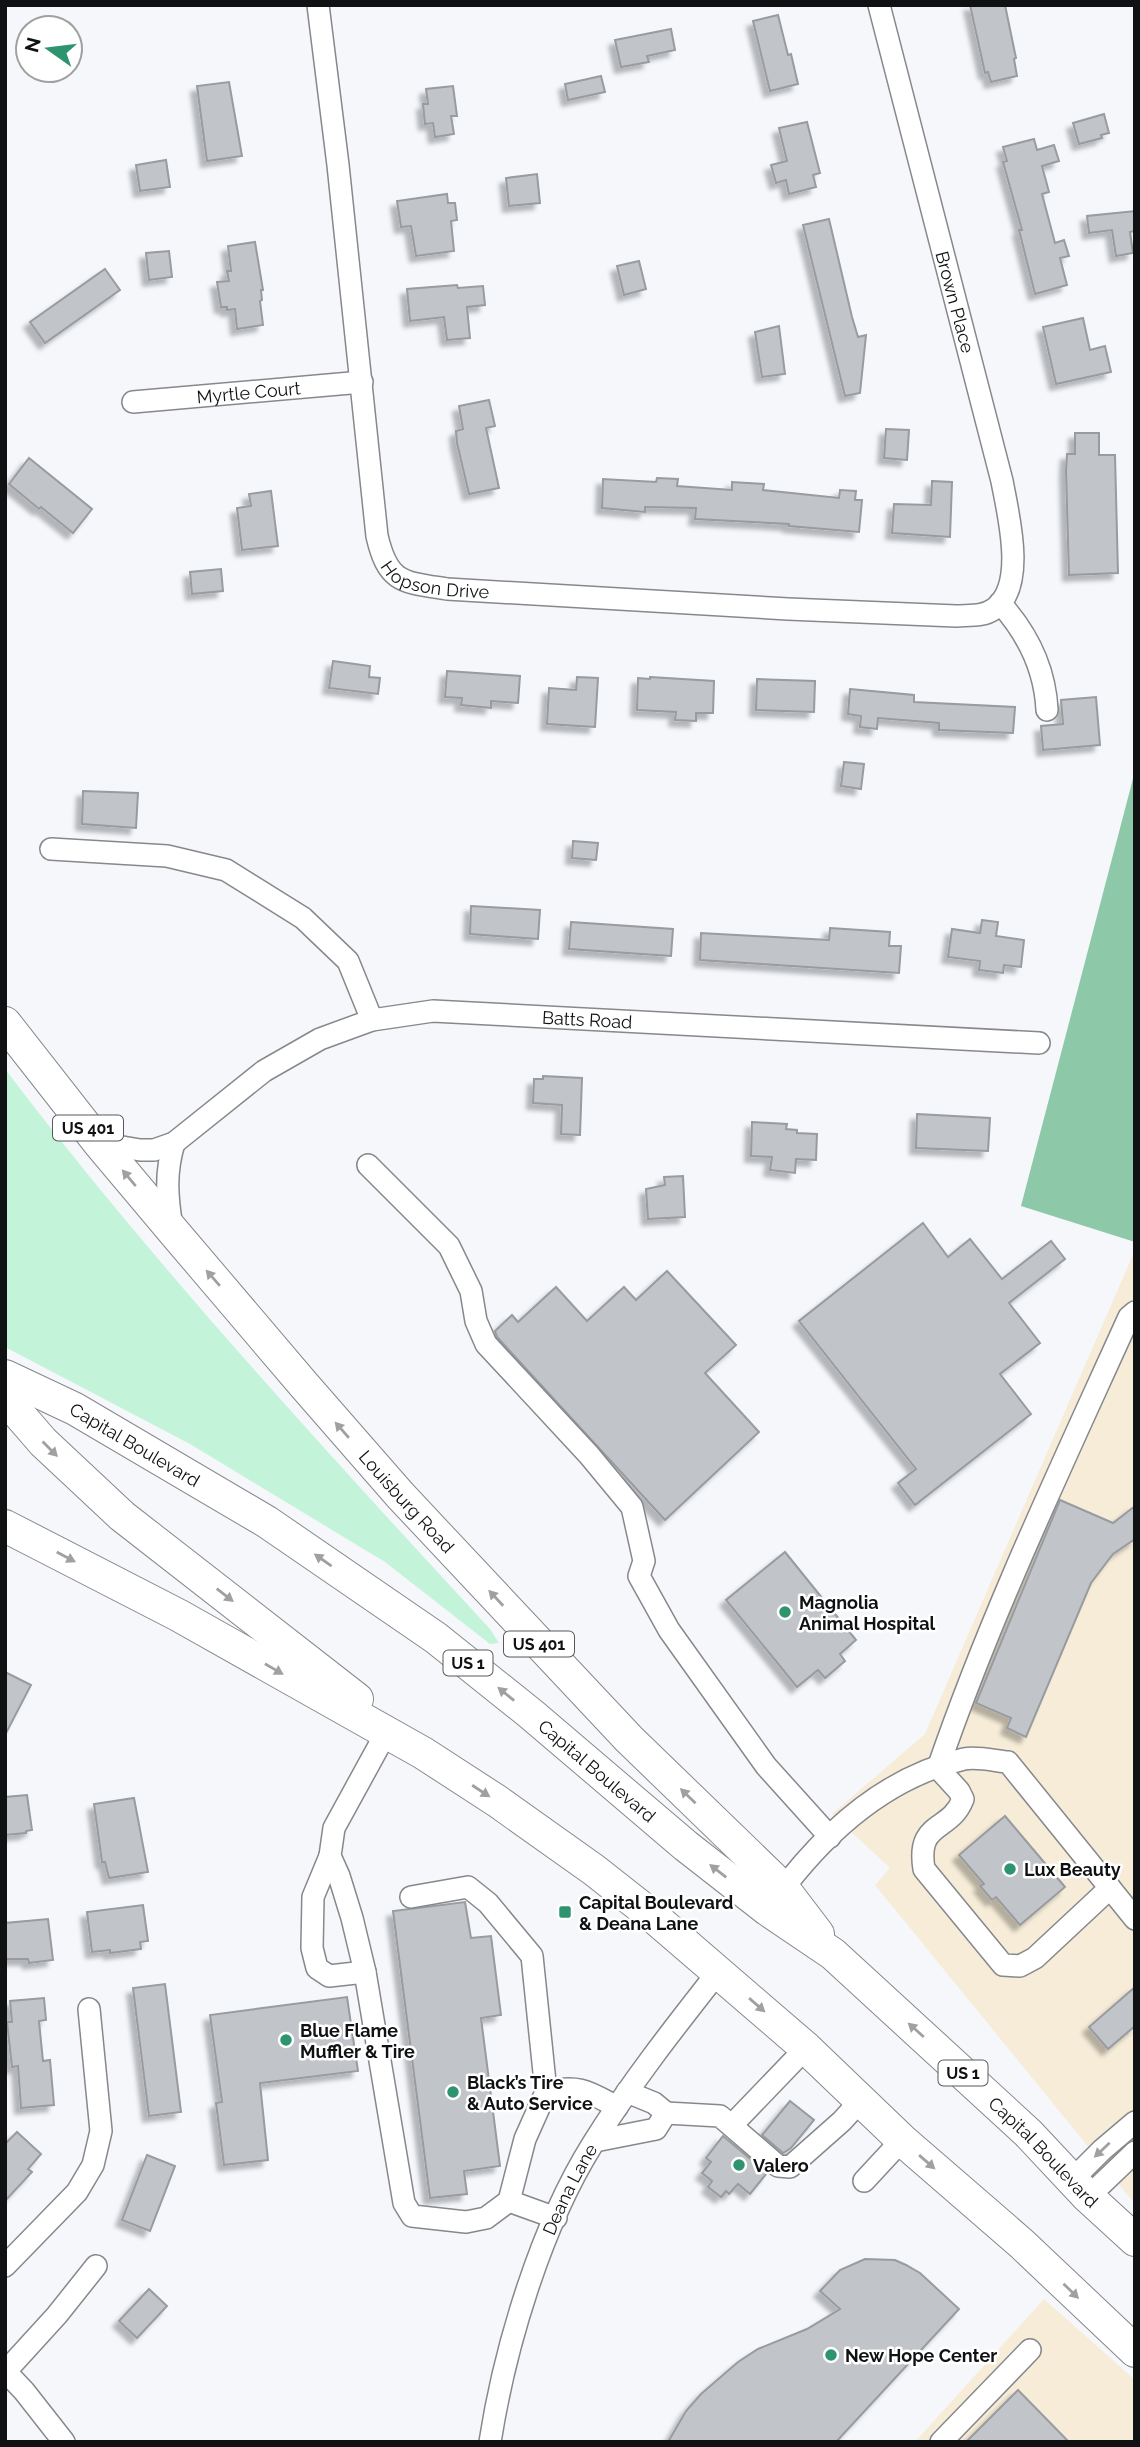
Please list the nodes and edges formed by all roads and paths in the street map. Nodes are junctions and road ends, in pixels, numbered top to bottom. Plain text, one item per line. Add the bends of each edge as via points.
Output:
1 (318, 5) edge
2 (880, 5) edge
3 (362, 382) junction
4 (133, 402) dead end
5 (1002, 601) junction
6 (1047, 710) dead end
7 (51, 849) dead end
8 (372, 1020) junction
9 (5, 1023) edge
10 (1038, 1043) dead end
11 (99, 1143) junction
12 (174, 1143) junction
13 (368, 1165) dead end
14 (173, 1231) junction
15 (1135, 1311) edge
16 (5, 1376) edge
17 (5, 1398) edge
18 (7, 1530) edge
19 (386, 1733) junction
20 (424, 1753) junction
21 (938, 1768) junction
22 (830, 1837) junction
23 (330, 1856) junction
24 (1110, 1888) junction
25 (411, 1897) dead end
26 (776, 1899) junction
27 (1135, 1919) edge
28 (365, 1972) junction
29 (718, 1972) junction
30 (89, 2009) dead end
31 (806, 2048) junction
32 (546, 2092) junction
33 (622, 2100) junction
34 (861, 2100) junction
35 (666, 2113) junction
36 (1135, 2122) edge
37 (732, 2125) junction
38 (902, 2140) junction
39 (595, 2141) junction
40 (1135, 2152) edge
41 (864, 2181) dead end
42 (1080, 2189) junction
43 (509, 2202) junction
44 (556, 2218) junction
45 (1135, 2240) edge
46 (5, 2266) edge
47 (96, 2266) dead end
48 (1030, 2350) dead end
49 (1135, 2351) edge
50 (5, 2371) edge
51 (64, 2442) edge
52 (490, 2442) edge
53 (941, 2442) edge

1 - 3 street, Hopson Drive
2 - 5 street, Brown Place via 1002,481 1013,567
3 - 4 street, Myrtle Court
3 - 5 street, Hopson Drive via 377,536 390,571 409,581 447,589 956,616 984,614
5 - 6 street via 1036,655 1046,686
7 - 8 street via 167,856 226,870 303,918 348,961
8 - 10 street, Batts Road via 433,1011
8 - 12 street, Batts Road via 293,1052
9 - 11 highway, Louisburg Road / US 401
11 - 12 street, Batts Road via 154,1150
14 -> 11 highway, Louisburg Road / US 401
12 - 14 street via 166,1183
13 - 22 street via 449,1246 471,1291 486,1344 632,1507 644,1561 639,1576 669,1630 766,1766
26 -> 14 highway, Louisburg Road / US 401 via 400,1495
15 - 21 street via 1066,1456 966,1688
26 -> 16 highway, Capital Boulevard / US 1 via 686,1846 436,1638 267,1522 75,1409
17 -> 20 highway via 60,1459 122,1516
18 -> 19 highway via 178,1615
19 - 20 highway
19 - 23 street via 334,1828
20 -> 29 highway via 594,1870
21 - 22 street via 904,1780 860,1807
21 - 24 street via 967,1758 1008,1762
21 - 24 street via 963,1799 959,1810 928,1835 921,1852 924,1869 1003,1965 1020,1966 1035,1958
22 - 26 street
23 - 28 street
23 - 28 street via 313,1897 312,1948 317,1968 329,1976
24 - 27 street
25 - 32 street via 468,1887 488,1902 531,1955
42 -> 26 highway, Capital Boulevard / US 1 via 1028,2133
28 - 43 street via 404,2203 412,2216 466,2222 486,2218
29 -> 31 highway
29 - 33 street, Deana Lane
30 - 46 street via 101,2131 93,2165 70,2200
31 - 34 highway
31 - 37 street
32 - 33 street via 568,2087
32 - 43 street via 525,2139
33 - 35 street via 654,2103
33 - 39 street, Deana Lane
34 - 37 street via 790,2167 778,2166
34 - 38 highway
35 - 37 street via 720,2116
35 - 39 street via 656,2129
36 -> 42 street via 1102,2150
38 - 41 street
38 -> 49 highway
39 - 44 street, Deana Lane
40 - 42 street
42 - 45 highway, Capital Boulevard / US 1
43 - 44 street
44 - 52 street, Deana Lane via 521,2310
47 - 50 street
48 - 53 street
50 - 51 street

